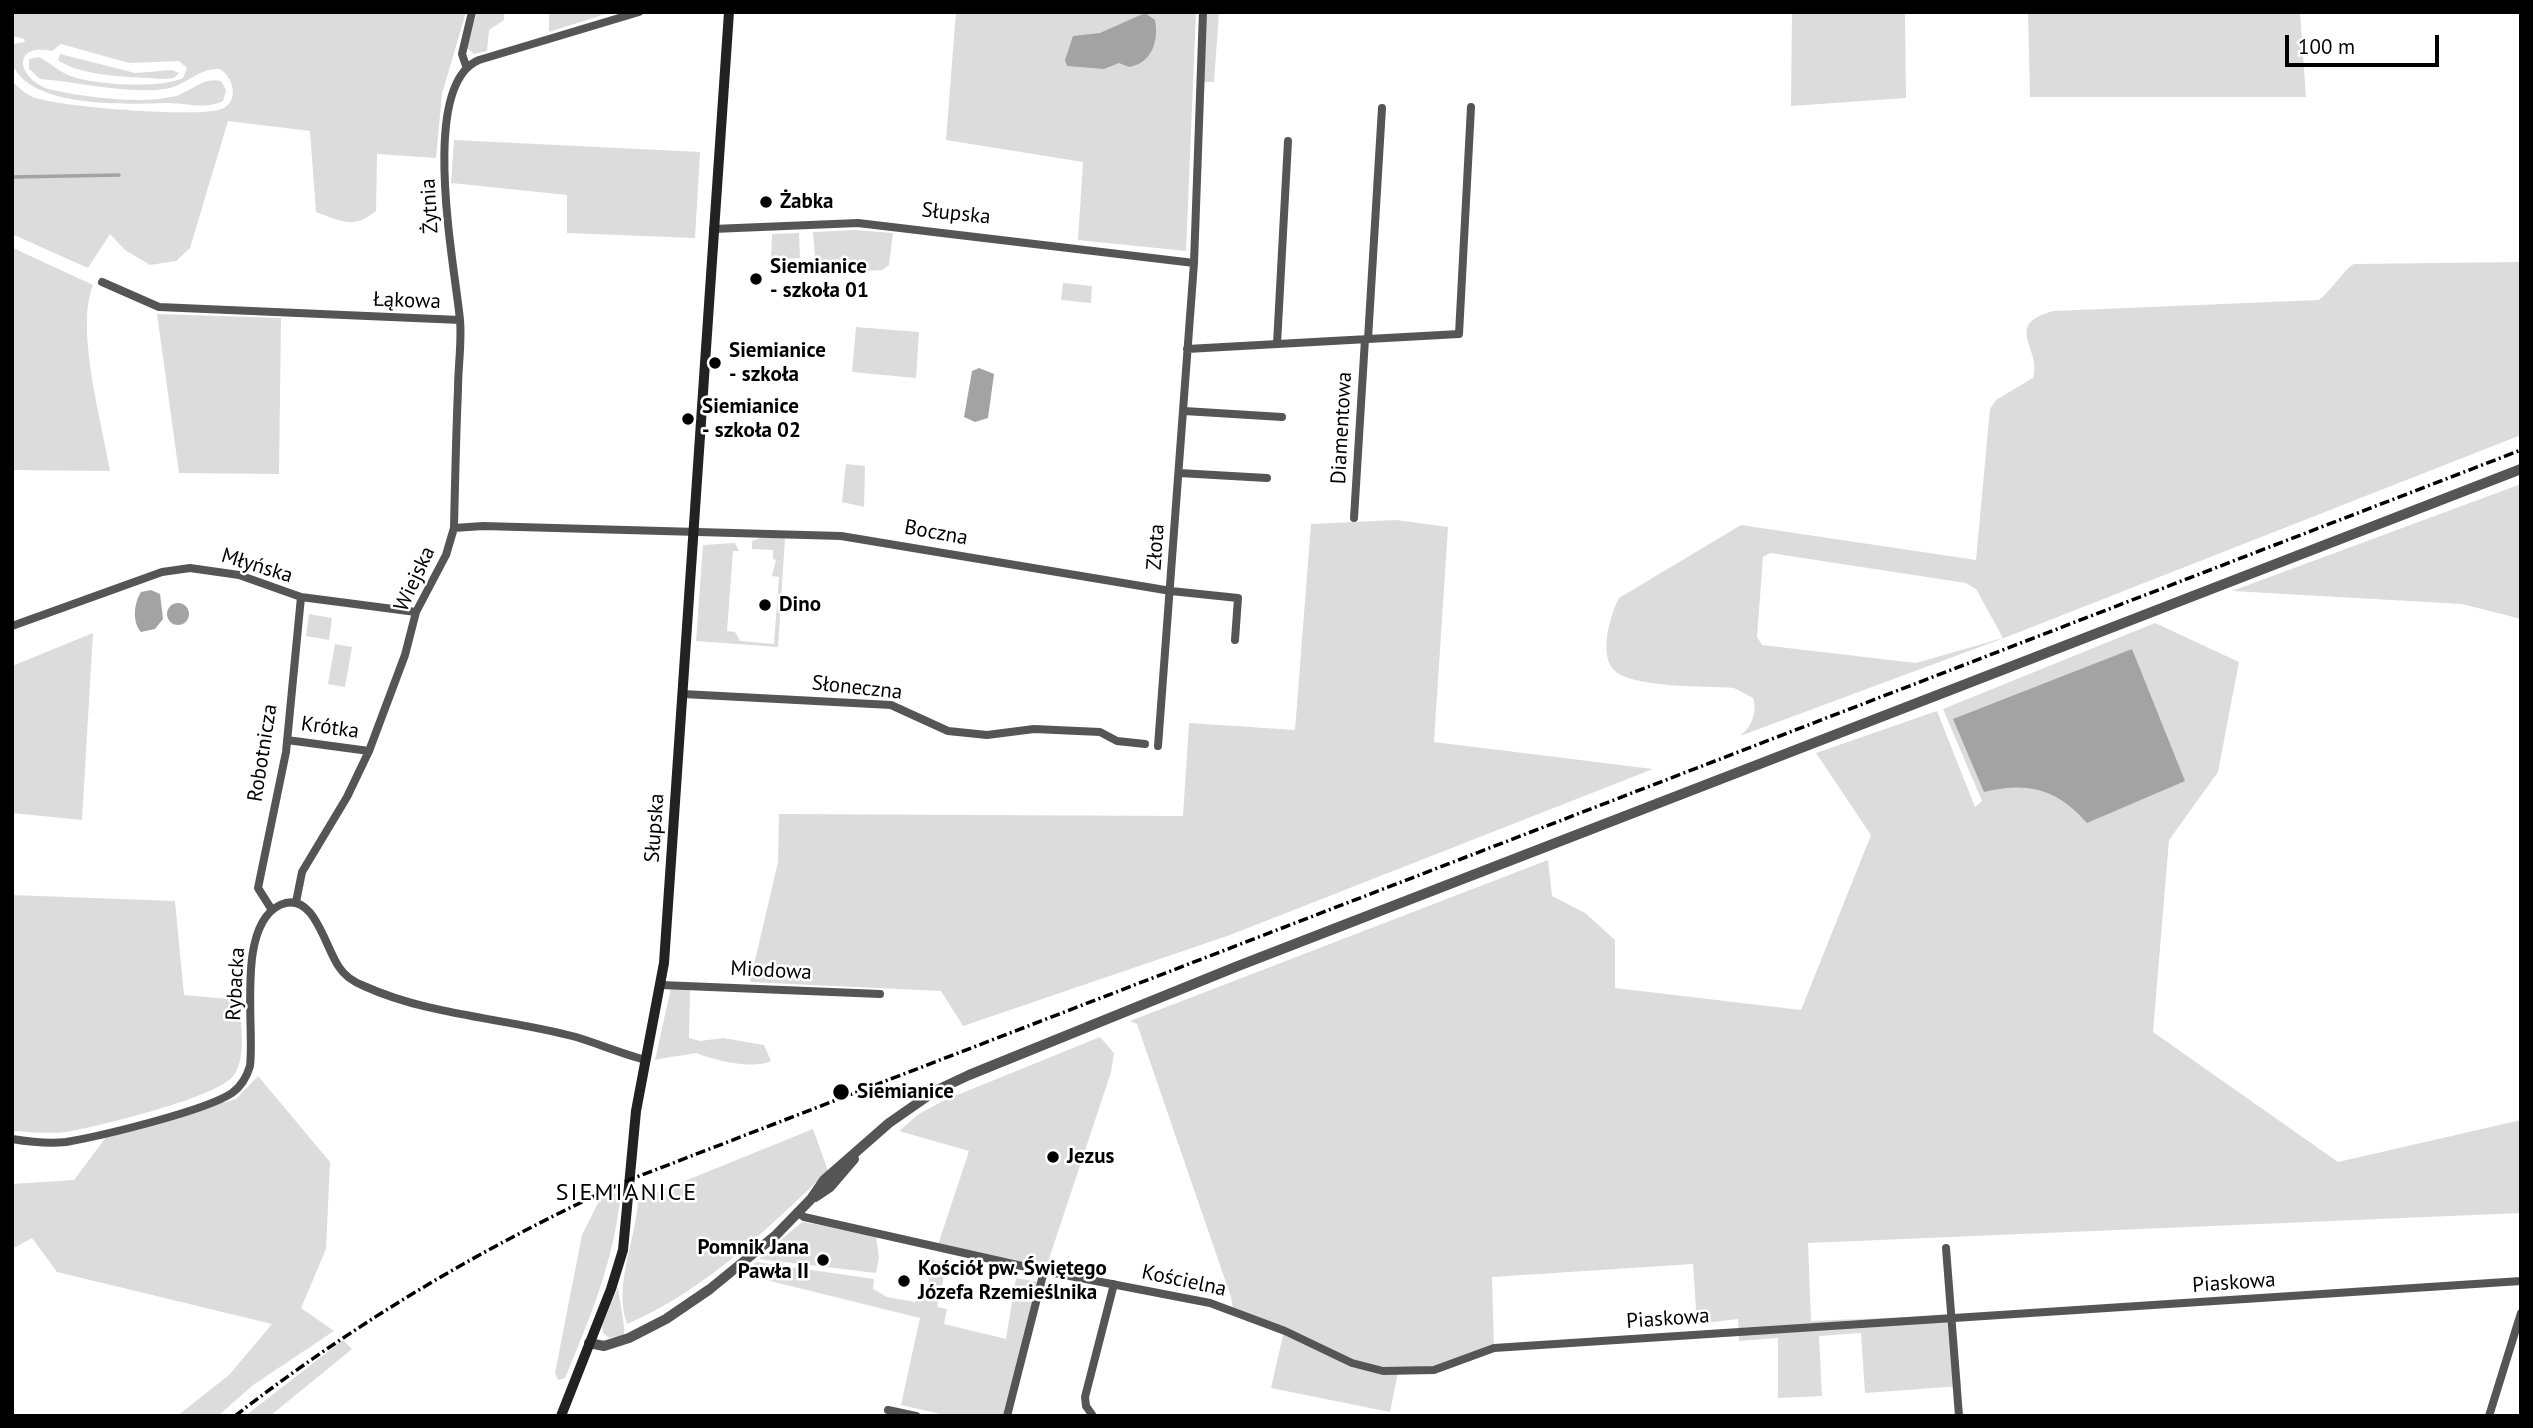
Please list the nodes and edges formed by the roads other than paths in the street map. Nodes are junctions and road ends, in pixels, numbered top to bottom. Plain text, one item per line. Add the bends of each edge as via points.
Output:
1 (472, 12) edge
2 (639, 12) edge
3 (729, 12) edge
4 (1203, 12) edge
5 (466, 66) junction
6 (1471, 107) dead end
7 (1382, 108) dead end
8 (1288, 141) dead end
9 (713, 229) junction
10 (1194, 263) junction
11 (102, 282) dead end
12 (460, 320) junction
13 (1366, 339) junction
14 (1277, 344) junction
15 (1187, 349) junction
16 (1184, 411) junction
17 (1282, 417) dead end
18 (2521, 470) edge
19 (1179, 473) junction
20 (1267, 478) dead end
21 (1354, 518) dead end
22 (454, 528) junction
23 (694, 534) junction
24 (1171, 591) junction
25 (301, 597) junction
26 (416, 612) junction
27 (12, 626) edge
28 (1235, 640) dead end
29 (683, 694) junction
30 (287, 740) junction
31 (1145, 744) dead end
32 (1158, 746) dead end
33 (369, 751) junction
34 (296, 902) junction
35 (272, 910) junction
36 (661, 985) junction
37 (880, 994) dead end
38 (646, 1060) junction
39 (12, 1139) edge
40 (797, 1212) junction
41 (1946, 1248) dead end
42 (1044, 1271) junction
43 (2521, 1281) edge
44 (1114, 1284) junction
45 (2521, 1313) edge
46 (1950, 1320) junction
47 (589, 1343) junction
48 (1434, 1370) joint
49 (888, 1410) dead end
50 (561, 1416) edge
51 (916, 1416) edge
52 (1007, 1416) edge
53 (1093, 1416) edge
54 (1959, 1416) edge
55 (2489, 1416) edge

1 - 5 street via 462,54
2 - 5 street
3 - 9 main road, Słupska
4 - 10 street, Złota
5 - 12 street, Żytnia via 451,95 445,174
6 - 13 street via 1459,334
7 - 13 street
8 - 14 street
9 - 10 street, Słupska via 858,223
9 - 23 main road, Słupska
10 - 15 street, Złota
11 - 12 street, Łąkowa via 159,307
12 - 22 street, Żytnia
13 - 14 street
13 - 21 street, Diamentowa
14 - 15 street
15 - 16 street, Złota
16 - 17 street
16 - 19 street, Złota
18 - 40 street via 1394,905 982,1070 910,1107 824,1180
19 - 20 street
19 - 24 street, Złota
22 - 23 street, Wiejska
22 - 26 street, Wiejska via 446,555
23 - 24 street, Boczna via 841,536
23 - 29 main road, Słupska
24 - 28 street, Boczna via 1238,598
24 - 32 street, Złota
25 - 26 street, Młyńska
25 - 27 street, Młyńska via 220,570 174,569
25 - 30 street, Robotnicza
26 - 33 street, Wiejska
29 - 31 street, Słoneczna via 891,705 948,731 1100,732 1117,741
29 - 36 main road, Słupska
30 - 33 street, Krótka
30 - 35 street, Robotnicza via 258,888
33 - 34 street, Wiejska via 302,872
34 - 35 street
34 - 38 street via 309,910 339,969 361,986 402,1000 577,1037
35 - 39 street, Rybacka via 260,928 252,957 250,1066 234,1092 175,1114 75,1140
36 - 37 street, Miodowa
36 - 38 main road, Słupska
38 - 47 main road, Słupska via 619,1267
40 - 42 street, Kościelna
40 - 47 street via 737,1269 666,1319 612,1344
41 - 46 street
42 - 44 street, Kościelna
42 - 52 street
43 - 46 street, Piaskowa
44 - 48 street, Kościelna via 1233,1309 1362,1366 1397,1372
44 - 53 street via 1085,1397
45 - 55 street
46 - 48 street, Piaskowa via 1494,1348
46 - 54 street
47 - 50 main road, Słupska
49 - 51 street

